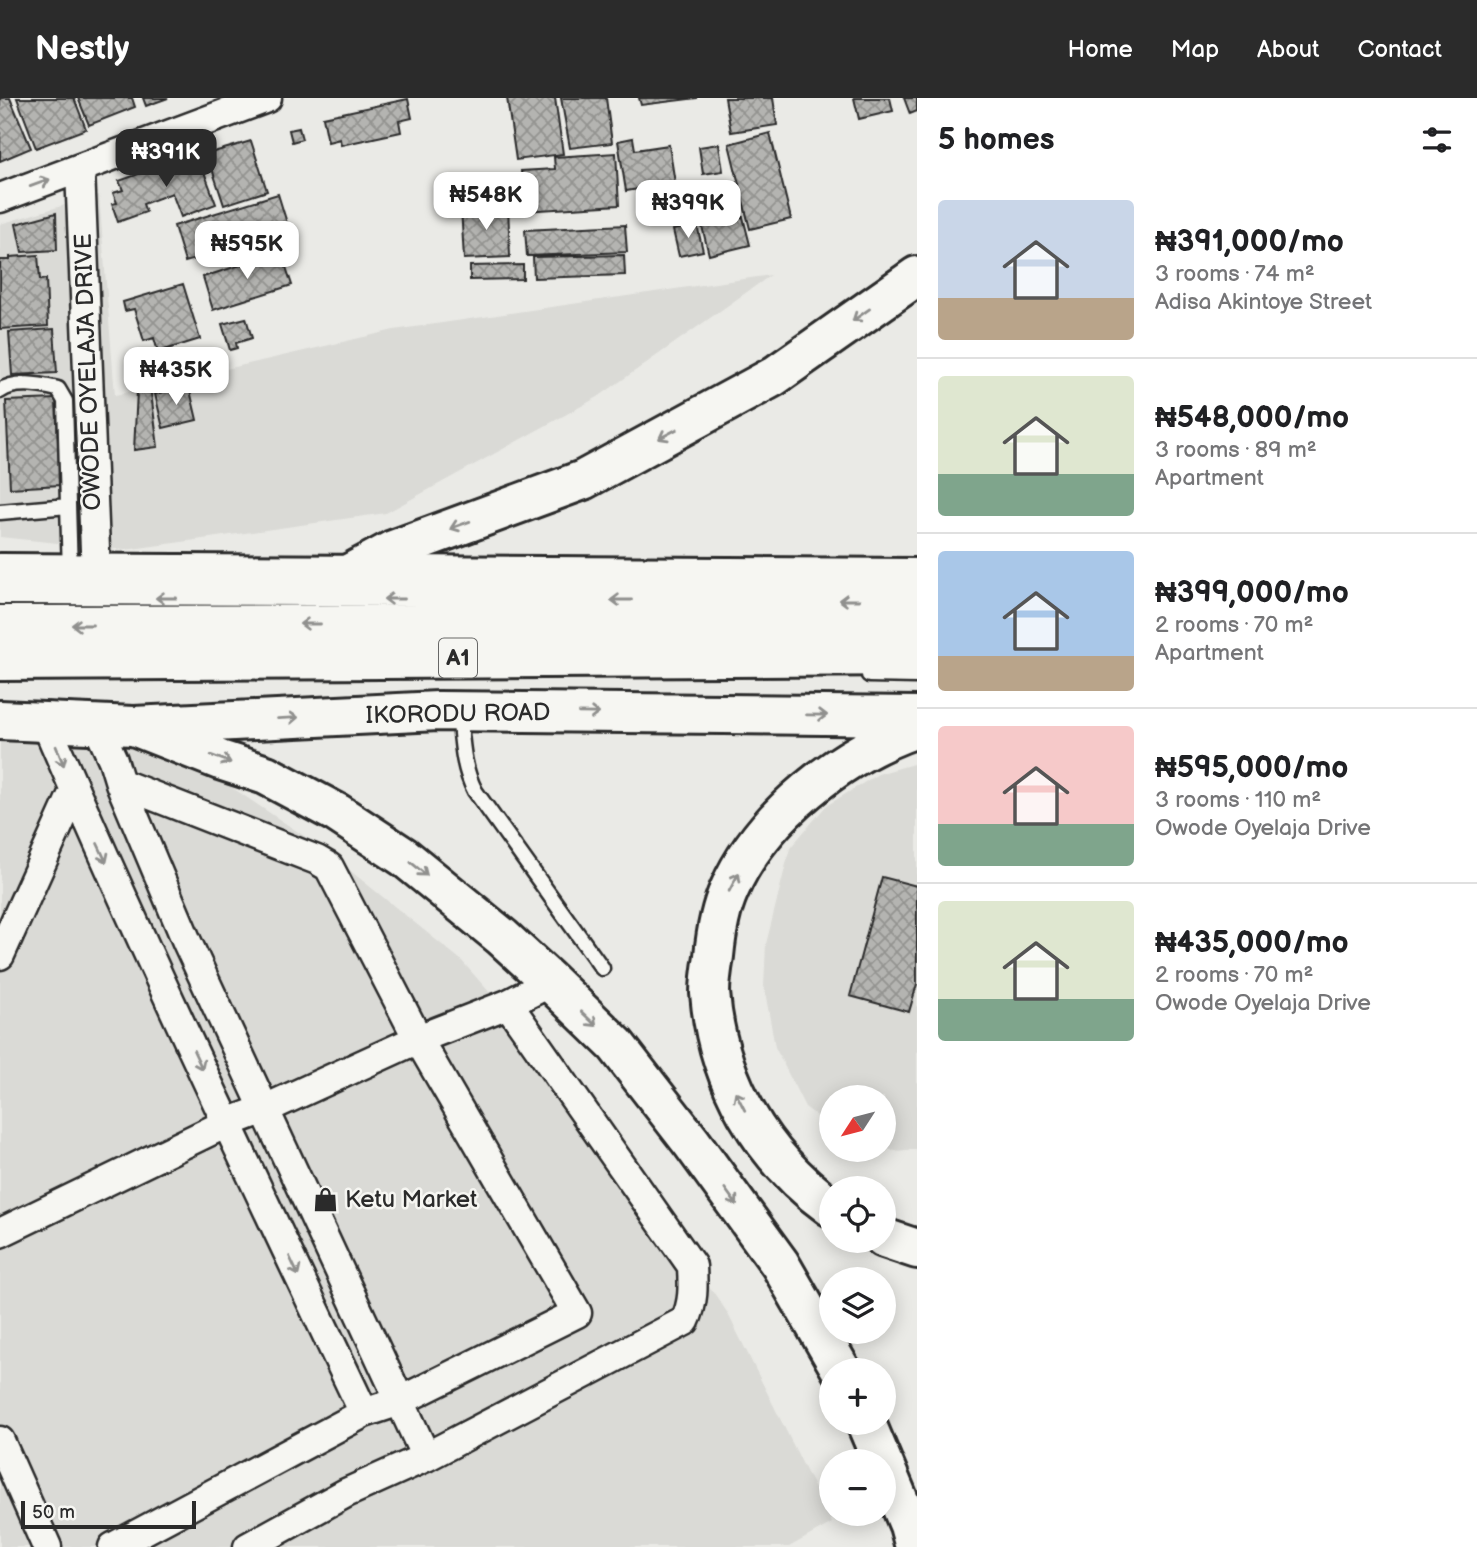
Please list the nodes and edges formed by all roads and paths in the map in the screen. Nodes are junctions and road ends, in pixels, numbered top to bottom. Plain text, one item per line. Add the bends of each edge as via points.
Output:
1 (267, 98) edge
2 (80, 169) junction
3 (0, 198) edge
4 (917, 276) edge
5 (0, 391) edge
6 (68, 506) junction
7 (0, 512) edge
8 (0, 575) edge
9 (83, 575) junction
10 (347, 575) junction
11 (917, 578) edge
12 (917, 600) edge
13 (917, 623) edge
14 (0, 625) edge
15 (917, 656) edge
16 (0, 661) edge
17 (0, 672) edge
18 (417, 673) dead end
19 (848, 675) dead end
20 (917, 676) edge
21 (459, 711) junction
22 (917, 716) edge
23 (0, 720) edge
24 (45, 721) junction
25 (96, 723) junction
26 (134, 726) junction
27 (917, 728) edge
28 (120, 783) junction
29 (74, 791) junction
30 (0, 955) edge
31 (602, 968) dead end
32 (551, 982) junction
33 (509, 1004) junction
34 (418, 1039) junction
35 (265, 1109) junction
36 (227, 1124) junction
37 (819, 1198) edge
38 (0, 1233) edge
39 (896, 1242) edge
40 (917, 1249) edge
41 (834, 1358) edge
42 (400, 1401) junction
43 (364, 1413) junction
44 (0, 1441) edge
45 (426, 1457) junction
46 (896, 1494) edge
47 (47, 1547) edge
48 (113, 1547) edge
49 (248, 1547) edge
50 (915, 1547) edge

1 - 2 street
3 -> 2 street
2 - 9 street, OWODE OYELAJA DRIVE
4 -> 10 main road via 773,377 583,480 393,550
5 - 6 lane via 9,385 58,389 65,401
6 - 7 lane
6 - 9 lane
8 - 9 main road
12 -> 8 lane
9 - 10 main road
10 - 11 main road
13 -> 14 main road, A1
15 - 16 main road, A1
17 - 18 lane
19 - 20 lane
21 -> 22 main road, IKORODU ROAD
26 -> 21 main road, IKORODU ROAD
21 - 31 lane via 465,767 475,791
23 - 24 main road, IKORODU ROAD
24 - 25 main road, IKORODU ROAD
24 -> 29 street
25 - 26 main road, IKORODU ROAD
25 - 28 street
26 -> 32 main road via 266,775 337,813 404,857
37 -> 27 main road via 764,1142 737,1099 719,1045 710,992 716,937 729,890 750,852 778,819 814,784 844,764
28 - 34 street via 329,867
28 - 35 street
29 - 30 street
29 -> 36 street
32 - 33 street
32 -> 41 main road via 616,1045 692,1143 780,1264
33 - 34 street
33 - 45 street via 692,1266 691,1308 685,1321
34 - 35 street
34 - 42 street via 577,1313
35 - 36 street
35 - 42 street
36 - 38 street
36 -> 43 street
39 - 40 main road
42 - 43 street
42 - 45 street
43 - 48 street
44 - 47 street
45 - 49 street via 346,1493
46 - 50 main road

